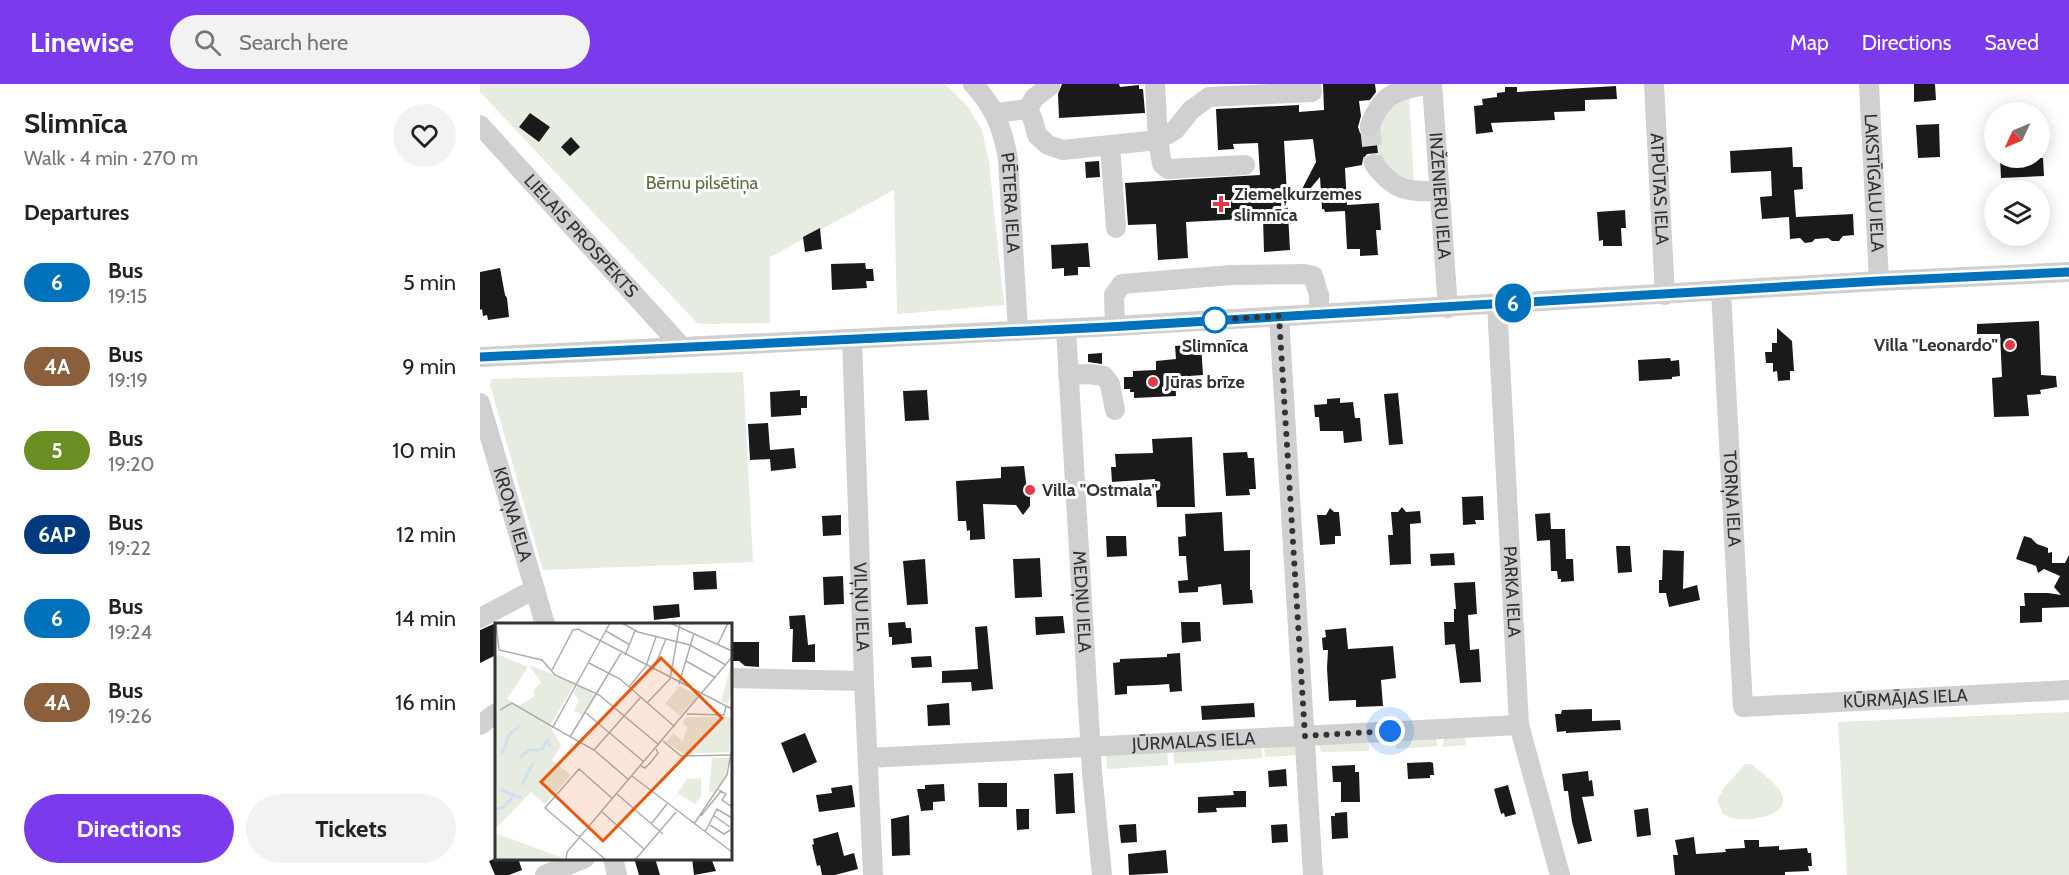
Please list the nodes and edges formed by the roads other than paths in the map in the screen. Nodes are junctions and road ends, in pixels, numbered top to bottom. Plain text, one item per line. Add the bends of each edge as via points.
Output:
1 (973, 84) edge
2 (1155, 84) edge
3 (1311, 84) edge
4 (1431, 84) edge
5 (1654, 84) edge
6 (1869, 84) edge
7 (1050, 86) dead end
8 (1028, 109) junction
9 (995, 113) junction
10 (480, 125) edge
11 (1370, 126) tunnel mouth
12 (1158, 140) junction
13 (1110, 145) junction
14 (1374, 164) tunnel mouth
15 (1245, 165) dead end
16 (1440, 191) junction
17 (1116, 228) dead end
18 (2069, 272) edge
19 (1879, 281) junction
20 (1721, 291) junction
21 (1665, 295) junction
22 (1497, 304) junction
23 (1448, 308) junction
24 (1319, 314) junction
25 (1279, 316) junction
26 (1115, 326) junction
27 (1066, 329) junction
28 (1018, 331) junction
29 (852, 339) junction
30 (682, 347) junction
31 (480, 357) edge
32 (1068, 375) junction
33 (480, 403) edge
34 (1115, 410) dead end
35 (535, 590) junction
36 (480, 618) edge
37 (545, 623) edge
38 (732, 678) edge
39 (864, 681) junction
40 (2069, 690) edge
41 (1743, 707) joint
42 (495, 714) edge
43 (480, 725) edge
44 (1519, 725) junction
45 (1305, 736) junction
46 (1090, 747) junction
47 (868, 758) junction
48 (580, 860) edge
49 (613, 860) edge
50 (545, 875) edge
51 (617, 875) edge
52 (873, 875) edge
53 (1102, 875) edge
54 (1313, 875) edge
55 (1560, 875) edge

1 - 9 street, PĒTERA IELA
2 - 12 street
3 - 12 street via 1312,92 1209,97 1191,110 1175,130
4 - 11 street via 1397,90 1375,111
4 - 16 street, INŽENIERU IELA
5 - 21 street, ATPŪTAS IELA
6 - 19 street, LAKSTĪGALU IELA
7 - 8 street via 1034,98
8 - 9 street
8 - 13 street via 1037,135 1048,145 1063,150
9 - 28 street, PĒTERA IELA via 1008,159
10 - 30 street, LIELAIS PROSPEKTS
12 - 13 street
12 - 15 street via 1162,164 1168,169
13 - 17 street
14 - 16 street via 1384,178 1400,189
16 - 23 street, INŽENIERU IELA
18 - 19 street
19 - 20 street
20 - 21 street
20 - 41 street, TORŅA IELA
21 - 22 street
22 - 23 street
22 - 44 street, PARKA IELA
23 - 24 street
24 - 25 street
24 - 26 street via 1313,276 1231,275 1122,284 1114,296
25 - 26 street
25 - 45 street
26 - 27 street
27 - 28 street
27 - 32 street, MEDŅU IELA
28 - 29 street
29 - 30 street
29 - 39 street, VIĻŅU IELA
30 - 31 street
32 - 34 street via 1104,376 1110,384
32 - 46 street, MEDŅU IELA
33 - 35 street, KROŅA IELA
35 - 36 street
35 - 37 street, KROŅA IELA
38 - 39 street
39 - 47 street, VIĻŅU IELA
40 - 41 street, KŪRMĀJAS IELA via 2042,684
42 - 43 street
44 - 45 street, JŪRMALAS IELA
44 - 55 street, PARKA IELA
45 - 46 street, JŪRMALAS IELA
45 - 54 street
46 - 47 street, JŪRMALAS IELA
46 - 53 street, MEDŅU IELA
47 - 52 street, VIĻŅU IELA
48 - 50 street
49 - 51 street

